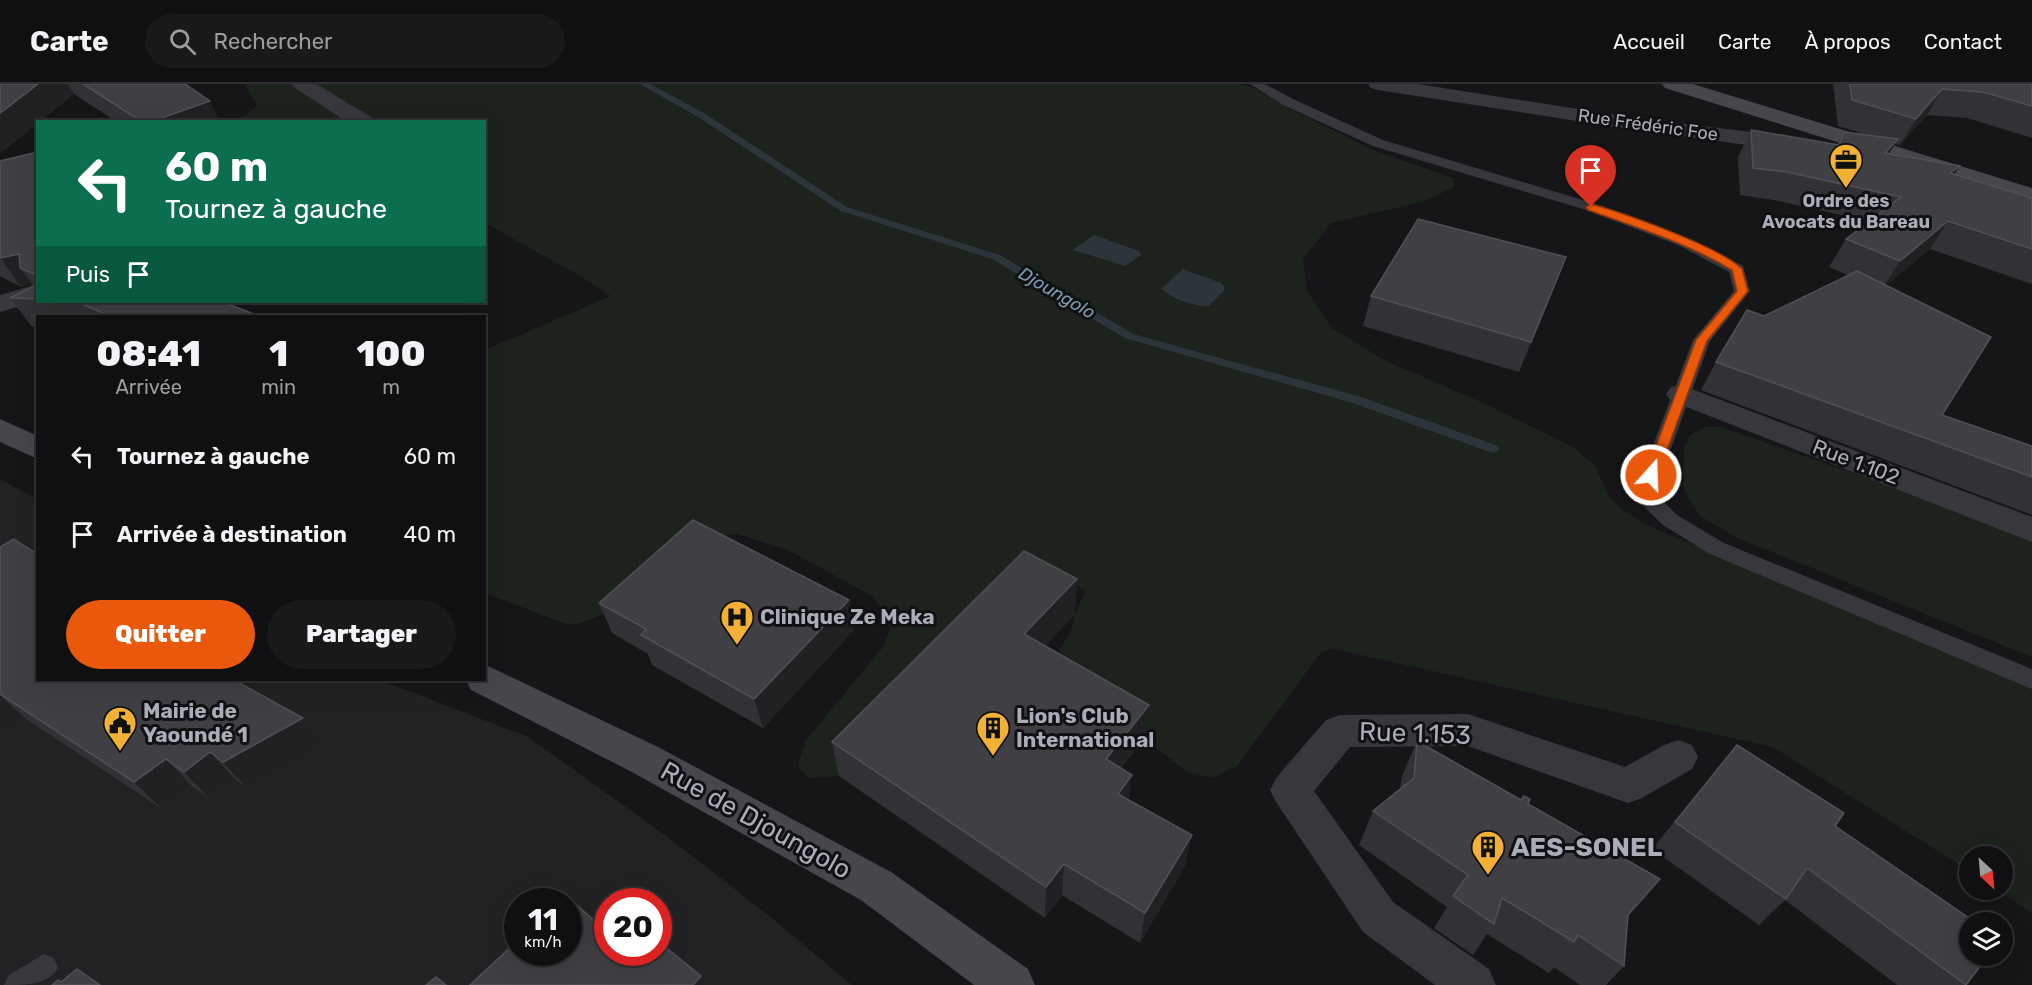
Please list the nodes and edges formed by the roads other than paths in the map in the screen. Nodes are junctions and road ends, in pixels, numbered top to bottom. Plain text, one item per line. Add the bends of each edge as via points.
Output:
1 (302, 84) edge
2 (1256, 84) edge
3 (1378, 84) edge
4 (1672, 84) edge
5 (360, 120) edge
6 (1919, 161) junction
7 (2032, 196) edge
8 (36, 293) edge
9 (0, 304) edge
10 (1681, 394) junction
11 (0, 429) edge
12 (36, 448) edge
13 (2032, 530) edge
14 (2032, 679) edge
15 (486, 680) edge
16 (1678, 757) dead end
17 (44, 968) dead end
18 (20, 985) edge
19 (1012, 985) edge
20 (1473, 985) edge

1 - 5 street
2 - 10 lane via 1378,143 1591,207 1684,242 1737,269 1742,291 1702,340
3 - 6 street, Rue Frédéric Foe via 1629,123
4 - 6 street
6 - 7 street
8 - 9 street
10 - 13 street, Rue 1.102
10 - 14 lane via 1644,495 1670,520 1716,548
11 - 12 street
15 - 19 street, Rue de Djoungolo via 646,760 876,886
16 - 20 street, Rue 1.153 via 1628,786 1468,730 1340,731 1290,790 1378,917
17 - 18 lane

